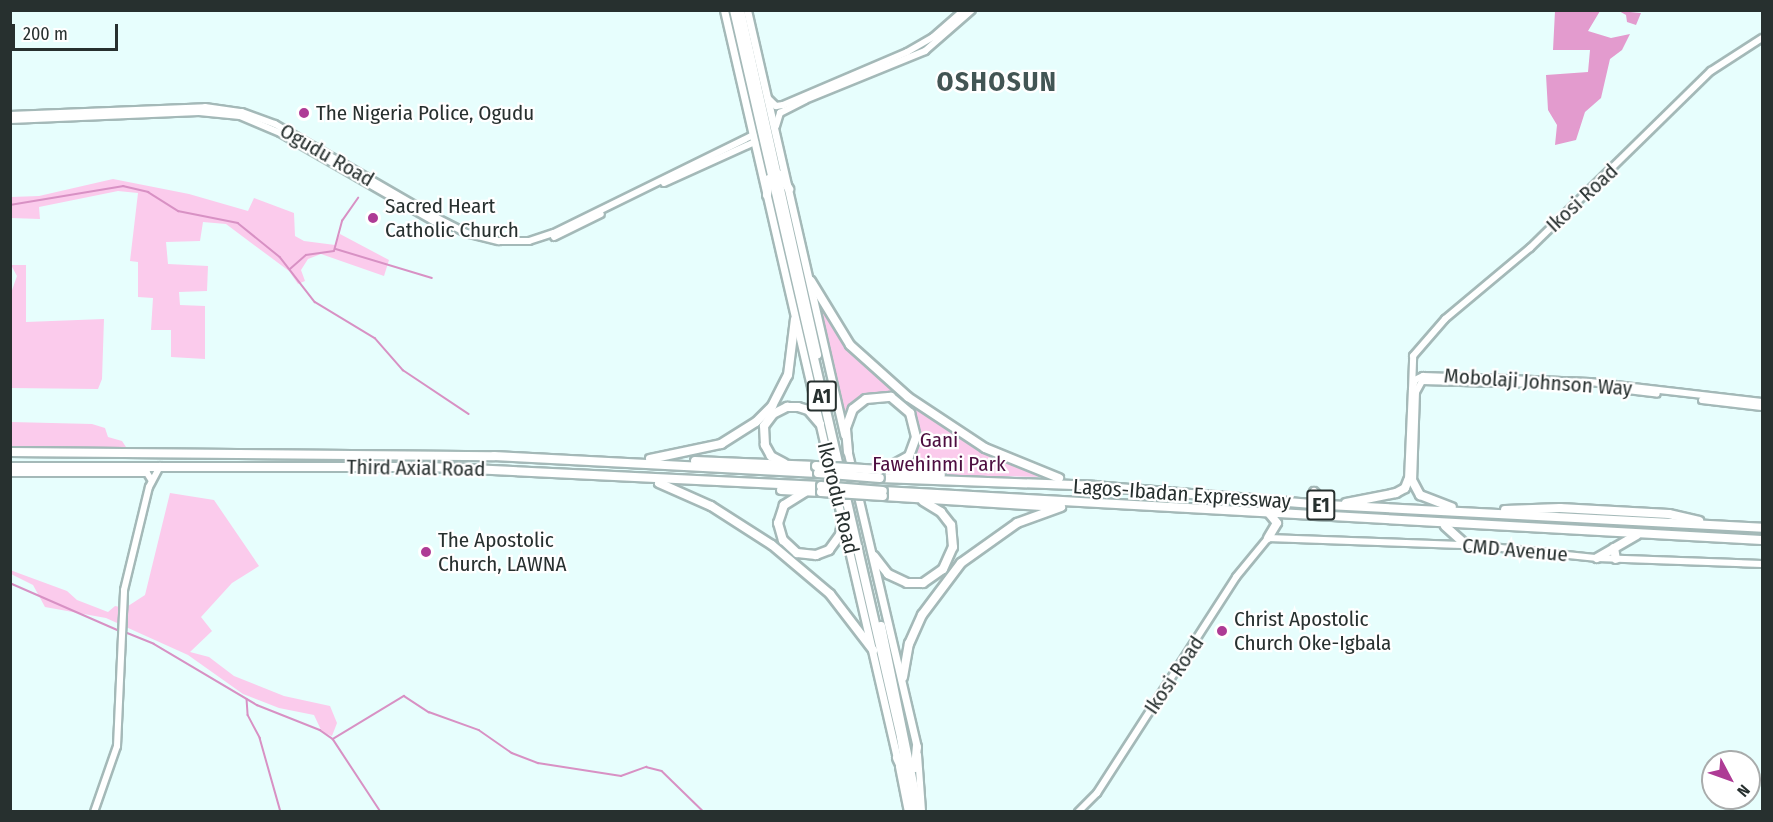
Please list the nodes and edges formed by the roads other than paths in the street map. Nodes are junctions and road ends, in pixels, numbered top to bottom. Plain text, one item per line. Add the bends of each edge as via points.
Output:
1 (724, 10) edge
2 (734, 10) edge
3 (740, 10) edge
4 (747, 10) edge
5 (964, 10) edge
6 (972, 10) edge
7 (1762, 38) edge
8 (769, 99) junction
9 (147, 112) junction
10 (10, 115) edge
11 (10, 120) edge
12 (776, 133) junction
13 (754, 138) junction
14 (773, 171) junction
15 (789, 189) junction
16 (767, 195) junction
17 (811, 281) junction
18 (795, 319) junction
19 (1413, 366) junction
20 (1422, 376) junction
21 (1414, 386) junction
22 (1762, 402) edge
23 (1762, 407) edge
24 (820, 424) junction
25 (10, 452) edge
26 (848, 452) junction
27 (650, 459) junction
28 (612, 461) junction
29 (794, 465) junction
30 (160, 466) junction
31 (10, 467) edge
32 (817, 470) junction
33 (10, 473) edge
34 (880, 474) junction
35 (627, 477) junction
36 (1059, 478) junction
37 (152, 481) junction
38 (1410, 481) junction
39 (659, 483) junction
40 (1094, 486) junction
41 (821, 489) junction
42 (808, 491) junction
43 (883, 494) junction
44 (916, 498) junction
45 (1295, 502) junction
46 (1088, 504) junction
47 (1327, 506) junction
48 (1061, 507) junction
49 (1468, 511) junction
50 (1268, 513) junction
51 (1495, 513) junction
52 (843, 514) junction
53 (1556, 516) junction
54 (1444, 525) junction
55 (1712, 525) junction
56 (1762, 528) edge
57 (1550, 530) junction
58 (1645, 533) junction
59 (1714, 537) junction
60 (1268, 538) junction
61 (1762, 540) edge
62 (1466, 545) junction
63 (1614, 548) junction
64 (874, 556) junction
65 (1597, 558) junction
66 (1616, 559) junction
67 (1762, 564) edge
68 (873, 651) junction
69 (903, 677) junction
70 (917, 747) junction
71 (897, 758) junction
72 (911, 780) junction
73 (92, 812) edge
74 (908, 812) edge
75 (913, 812) edge
76 (920, 812) edge
77 (1078, 812) edge

1 - 13 main road, Ikorodu Road
2 - 14 highway, Ikorodu Road / A1
3 - 14 highway, Ikorodu Road / A1
4 - 8 main road, Ikorodu Road
5 - 8 street via 933,38 907,52 783,105 776,106
6 - 12 street via 925,51 780,113
7 - 19 street, Ikosi Road via 1711,71 1530,248 1449,314 1417,350
8 - 12 main road, Ikorodu Road
9 - 10 street, Ogudu Road
9 - 11 street, Ogudu Road
9 - 13 street, Ogudu Road via 214,107 259,117 437,218 466,232 499,241 529,241 554,233
12 - 15 main road, Ikorodu Road
13 - 16 main road, Ikorodu Road
14 - 15 highway
14 - 16 highway
14 - 72 highway, Ikorodu Road / A1
15 - 17 main road, Ikorodu Road
16 - 18 main road, Ikorodu Road
17 - 26 main road, Ikorodu Road
17 - 36 highway via 850,345 908,397 985,448
18 - 24 main road, Ikorodu Road
18 - 27 highway via 788,375 772,406 756,422 721,444
19 - 20 street
19 - 21 street
20 - 21 street, Mobolaji Johnson Way
20 - 22 street, Mobolaji Johnson Way via 1590,381
20 - 23 street, Mobolaji Johnson Way via 1590,385
21 - 38 street, Mobolaji Johnson Way
24 - 29 highway via 808,410 798,407 779,410 768,419 763,432 767,451 775,459
24 - 52 main road, Ikorodu Road
25 - 28 highway, Third Axial Road via 335,452
26 - 34 highway via 847,422 858,404 874,396 899,401 914,420 914,447 901,463
26 - 64 main road, Ikorodu Road
27 - 28 highway
27 - 29 highway
28 - 32 highway, Third Axial Road
29 - 32 highway
30 - 31 highway, Third Axial Road
30 - 35 highway, Third Axial Road via 430,467
30 - 37 street
32 - 34 highway, Lagos-Ibadan Expressway, bridge
33 - 37 street via 147,473
34 - 36 highway
34 - 40 highway, Lagos-Ibadan Expressway / E1
35 - 39 highway
35 - 41 highway, Third Axial Road
36 - 40 highway
37 - 73 street via 123,598 116,751
38 - 47 highway via 1396,493
38 - 49 highway via 1428,499
39 - 42 highway
39 - 68 highway via 711,506 772,544 830,594
40 - 45 highway, Lagos-Ibadan Expressway / E1
41 - 42 highway
41 - 43 highway, Lagos-Ibadan Expressway, bridge
42 - 52 highway via 789,500 779,518 780,535 797,553 816,555 829,550 840,535
43 - 44 highway
43 - 46 highway, Lagos-Ibadan Expressway / E1
44 - 48 highway
44 - 64 highway via 935,507 951,525 954,547 943,569 923,582 907,583 888,574
45 - 47 highway, Lagos-Ibadan Expressway / E1
45 - 47 highway via 1312,491
46 - 48 highway
46 - 50 highway, Lagos-Ibadan Expressway / E1
47 - 49 highway, Lagos-Ibadan Expressway / E1
48 - 69 highway via 1017,523 961,563 922,615 909,644
49 - 51 highway, Lagos-Ibadan Expressway / E1
50 - 54 highway, Lagos-Ibadan Expressway / E1
50 - 60 highway via 1277,520
51 - 53 highway, Lagos-Ibadan Expressway / E1
51 - 55 highway via 1560,508 1670,514
52 - 68 main road, Ikorodu Road
53 - 55 highway, Lagos-Ibadan Expressway / E1
53 - 57 highway via 1563,525
54 - 57 highway, Lagos-Ibadan Expressway / E1
54 - 62 highway
55 - 56 highway, Lagos-Ibadan Expressway / E1
55 - 59 highway
57 - 58 highway, Lagos-Ibadan Expressway / E1
58 - 59 highway, Lagos-Ibadan Expressway / E1
58 - 63 highway
59 - 61 highway, Lagos-Ibadan Expressway / E1
60 - 62 street, CMD Avenue
60 - 77 street, Ikosi Road via 1236,577 1097,793
62 - 65 street, CMD Avenue
63 - 65 highway
63 - 66 highway
64 - 69 main road, Ikorodu Road
65 - 66 street, CMD Avenue
66 - 67 street, CMD Avenue
68 - 71 main road, Ikorodu Road
69 - 70 main road, Ikorodu Road
70 - 72 highway
70 - 76 street, Ikorodu Road
71 - 72 highway
71 - 74 street, Ikorodu Road
72 - 75 highway, Ikorodu Road / A1
72 - 76 highway, Ikorodu Road / A1

